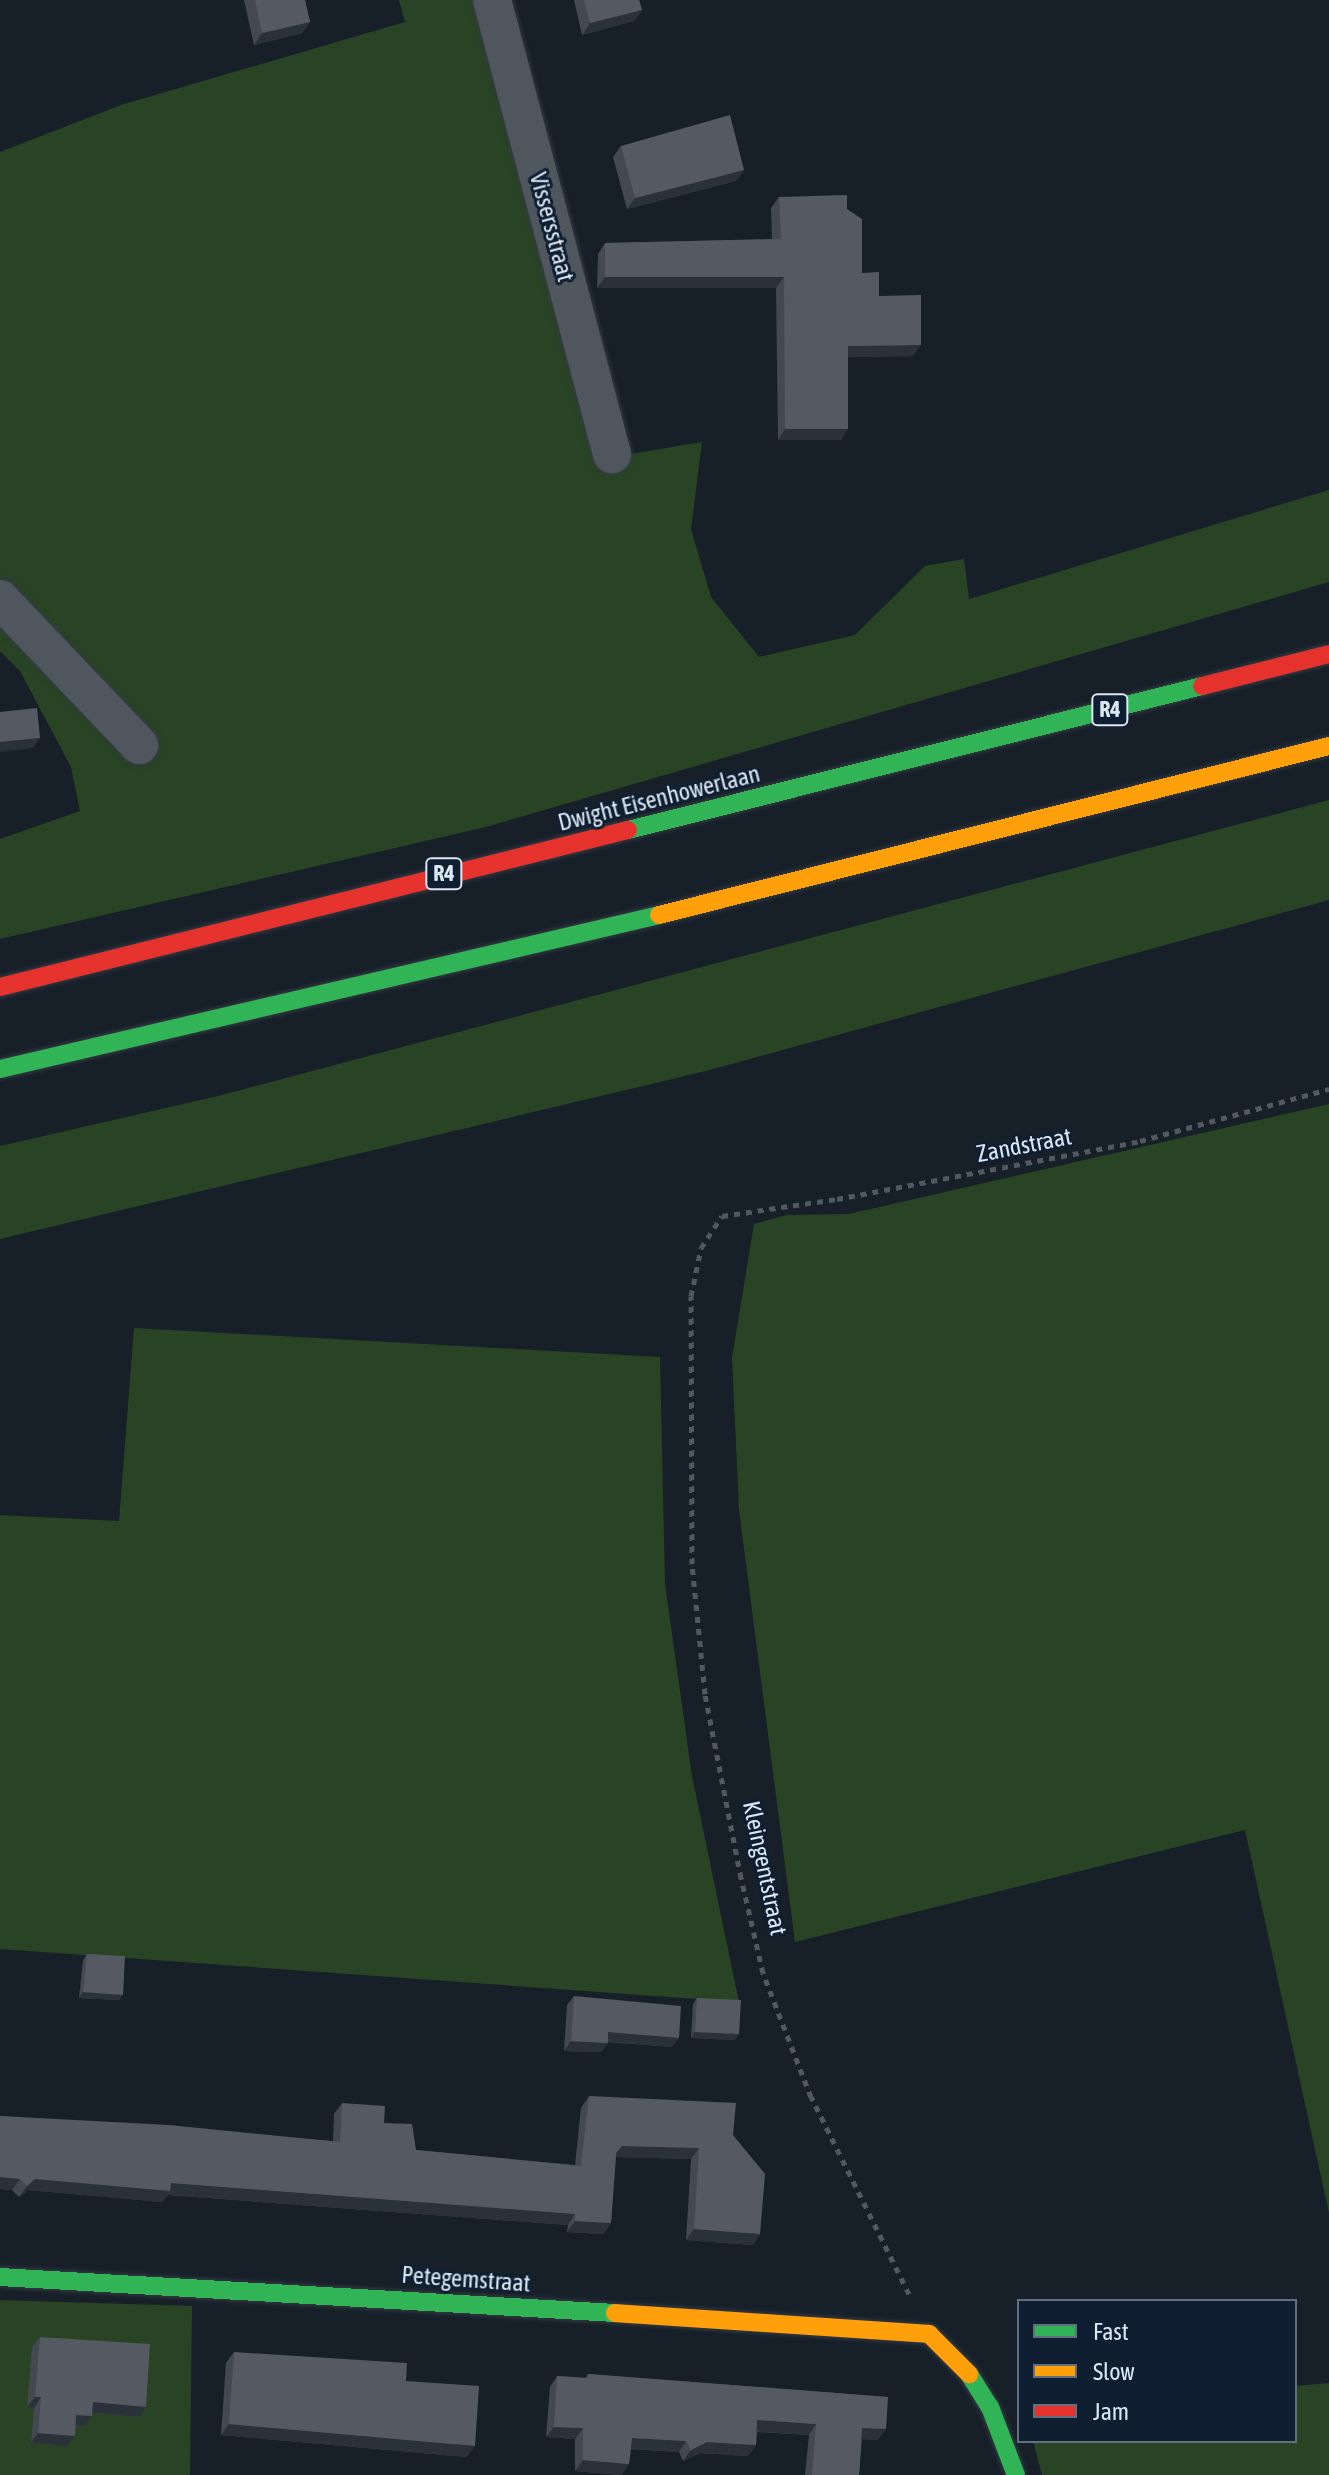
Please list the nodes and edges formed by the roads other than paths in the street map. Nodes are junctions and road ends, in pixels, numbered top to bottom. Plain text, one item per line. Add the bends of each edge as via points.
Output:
1 (492, 0) edge
2 (612, 454) dead end
3 (0, 599) edge
4 (1329, 654) edge
5 (139, 745) dead end
6 (1329, 746) edge
7 (0, 987) edge
8 (0, 1069) edge
9 (0, 2277) edge
10 (1016, 2475) edge

1 - 2 street, Vissersstraat
3 - 5 street
4 - 7 main road, Dwight Eisenhowerlaan / R4
6 - 8 main road via 311,1000
9 - 10 main road, Petegemstraat via 929,2334 961,2361 976,2384

